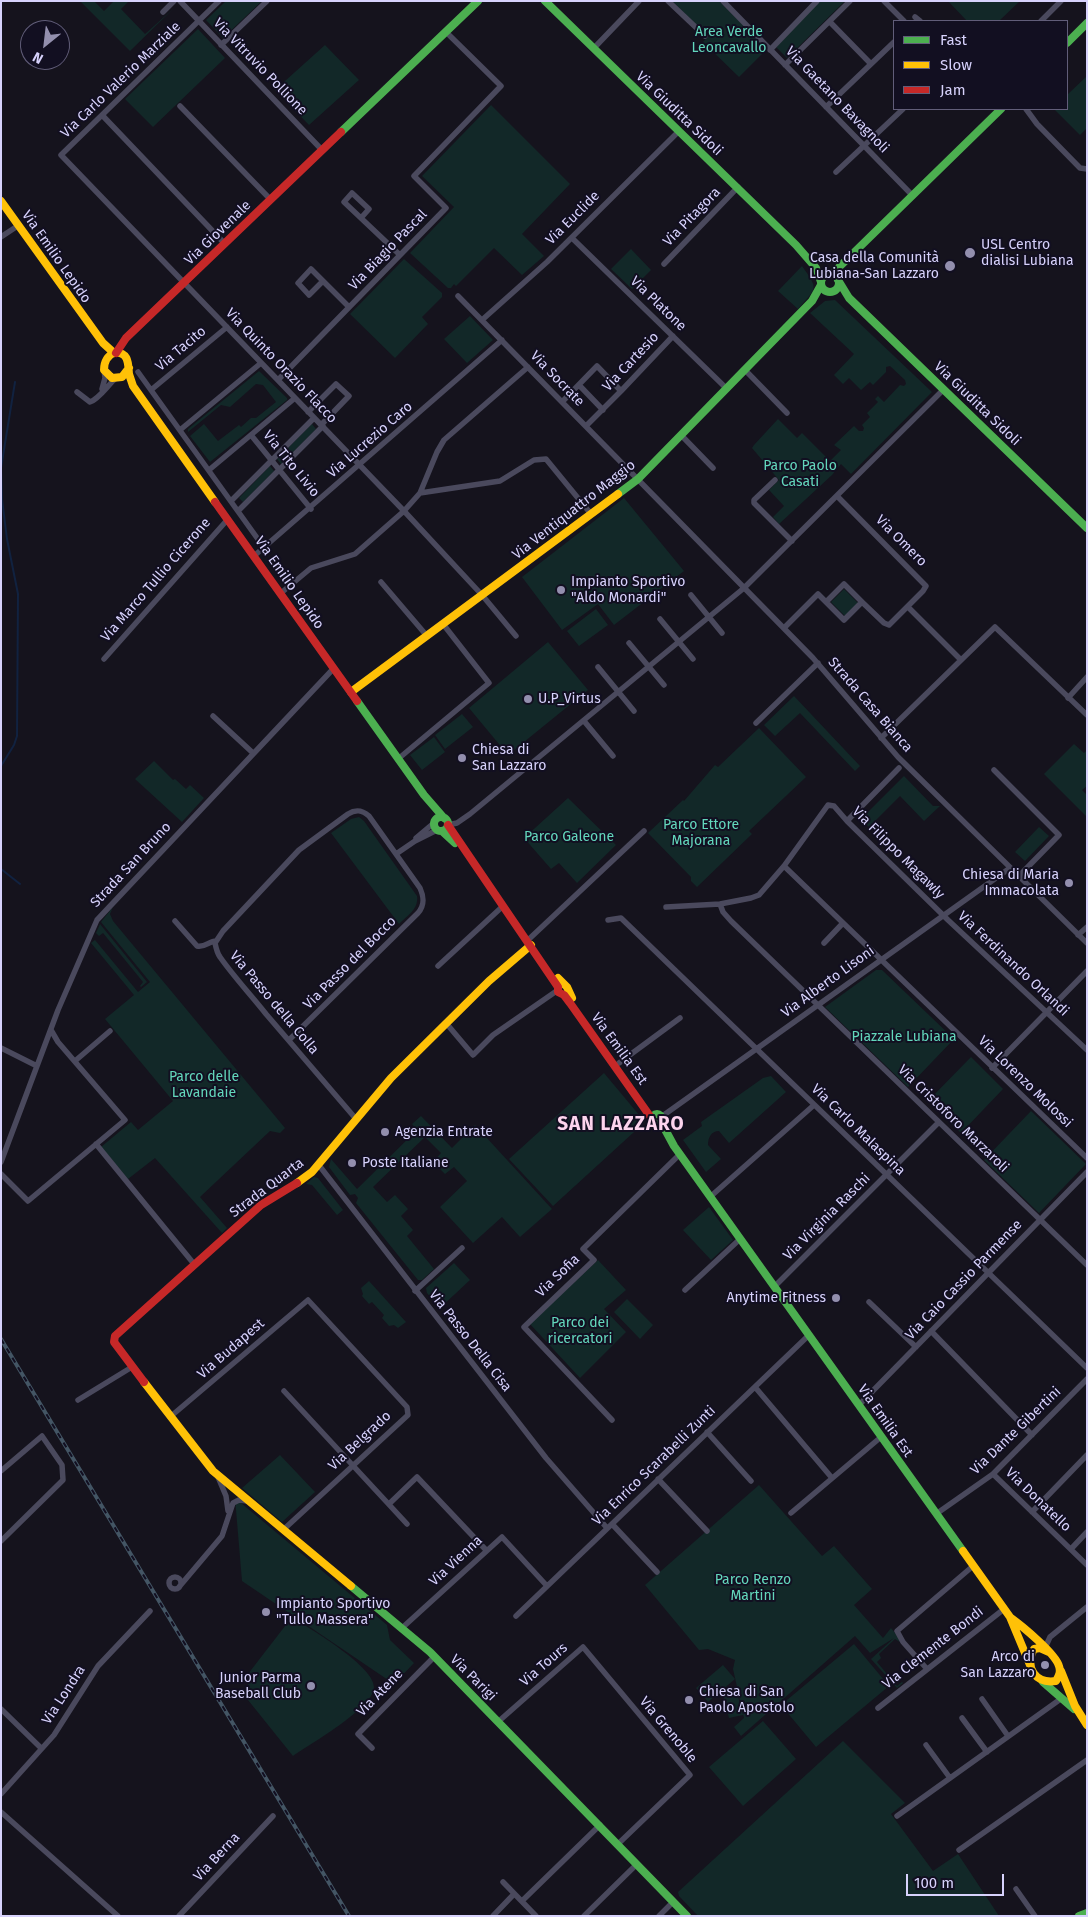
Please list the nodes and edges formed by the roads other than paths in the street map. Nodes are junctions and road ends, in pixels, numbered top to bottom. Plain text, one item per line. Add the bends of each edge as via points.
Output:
1 (174, 1) edge
2 (180, 1) edge
3 (220, 1) edge
4 (267, 1) edge
5 (478, 1) edge
6 (545, 1) edge
7 (639, 1) edge
8 (668, 1) edge
9 (723, 1) edge
10 (817, 1) edge
11 (850, 1) edge
12 (884, 1) edge
13 (1061, 1) edge
14 (163, 12) dead end
15 (903, 20) edge
16 (1042, 20) edge
17 (199, 21) junction
18 (830, 22) junction
19 (1087, 23) edge
20 (446, 32) junction
21 (704, 36) dead end
22 (1068, 42) edge
23 (893, 43) edge
24 (222, 45) junction
25 (594, 48) junction
26 (770, 50) junction
27 (871, 64) junction
28 (785, 65) junction
29 (180, 106) dead end
30 (826, 107) junction
31 (902, 110) edge
32 (996, 110) edge
33 (1027, 110) edge
34 (102, 116) junction
35 (679, 131) junction
36 (864, 146) junction
37 (322, 150) junction
38 (61, 155) joint
39 (1087, 169) edge
40 (836, 172) dead end
41 (738, 187) junction
42 (913, 196) junction
43 (270, 200) junction
44 (1, 201) edge
45 (361, 218) junction
46 (18, 225) junction
47 (1, 237) edge
48 (572, 238) junction
49 (225, 244) junction
50 (796, 245) junction
51 (400, 255) junction
52 (664, 264) dead end
53 (835, 276) junction
54 (323, 281) junction
55 (184, 283) junction
56 (821, 283) junction
57 (830, 292) junction
58 (458, 296) dead end
59 (849, 298) junction
60 (812, 301) junction
61 (349, 307) junction
62 (482, 320) junction
63 (227, 327) junction
64 (91, 328) junction
65 (132, 334) junction
66 (673, 336) junction
67 (502, 340) junction
68 (115, 353) junction
69 (106, 358) junction
70 (128, 363) junction
71 (261, 363) junction
72 (528, 367) junction
73 (104, 370) junction
74 (745, 370) junction
75 (138, 372) dead end
76 (118, 378) junction
77 (278, 380) junction
78 (579, 385) junction
79 (133, 386) junction
80 (727, 389) junction
81 (944, 389) junction
82 (151, 390) junction
83 (76, 392) dead end
84 (621, 392) junction
85 (100, 393) junction
86 (295, 398) junction
87 (562, 402) junction
88 (603, 410) junction
89 (308, 412) junction
90 (787, 413) dead end
91 (314, 418) junction
92 (322, 426) junction
93 (586, 426) junction
94 (180, 430) junction
95 (251, 435) junction
96 (681, 435) junction
97 (272, 460) junction
98 (360, 465) junction
99 (713, 468) dead end
100 (209, 470) junction
101 (279, 470) junction
102 (638, 479) junction
103 (775, 480) dead end
104 (420, 493) junction
105 (837, 496) junction
106 (231, 501) junction
107 (311, 509) junction
108 (238, 511) junction
109 (404, 511) junction
110 (591, 514) junction
111 (228, 518) junction
112 (1085, 523) edge
113 (792, 541) junction
114 (265, 549) junction
115 (254, 556) junction
116 (380, 582) dead end
117 (744, 588) junction
118 (280, 593) junction
119 (482, 595) junction
120 (691, 595) dead end
121 (826, 602) junction
122 (862, 602) junction
123 (908, 607) junction
124 (709, 617) junction
125 (660, 619) dead end
126 (443, 624) junction
127 (784, 628) junction
128 (722, 633) dead end
129 (427, 636) junction
130 (516, 636) dead end
131 (679, 642) junction
132 (630, 643) dead end
133 (104, 659) dead end
134 (693, 659) dead end
135 (961, 660) junction
136 (818, 663) junction
137 (598, 667) dead end
138 (649, 667) junction
139 (334, 668) junction
140 (1087, 677) edge
141 (664, 684) dead end
142 (351, 692) junction
143 (618, 692) junction
144 (1068, 698) junction
145 (634, 711) dead end
146 (1087, 715) edge
147 (213, 716) dead end
148 (584, 721) junction
149 (756, 723) dead end
150 (881, 738) junction
151 (253, 753) junction
152 (613, 756) dead end
153 (398, 759) junction
154 (899, 768) dead end
155 (994, 770) dead end
156 (424, 795) junction
157 (446, 821) junction
158 (847, 821) junction
159 (438, 828) junction
160 (644, 831) dead end
161 (396, 854) junction
162 (475, 866) junction
163 (784, 866) junction
164 (1010, 868) junction
165 (1018, 876) junction
166 (720, 904) junction
167 (503, 906) junction
168 (666, 907) dead end
169 (944, 915) junction
170 (608, 920) dead end
171 (175, 921) dead end
172 (842, 924) junction
173 (1087, 927) edge
174 (1078, 935) junction
175 (216, 941) junction
176 (824, 943) dead end
177 (1087, 943) edge
178 (531, 944) junction
179 (880, 960) junction
180 (438, 966) dead end
181 (1087, 971) edge
182 (562, 989) junction
183 (818, 1005) junction
184 (1046, 1012) junction
185 (680, 1018) dead end
186 (446, 1023) junction
187 (50, 1030) junction
188 (110, 1031) dead end
189 (289, 1040) junction
190 (1, 1048) edge
191 (756, 1049) junction
192 (1087, 1050) edge
193 (75, 1061) junction
194 (619, 1063) junction
195 (37, 1066) junction
196 (992, 1068) junction
197 (814, 1105) junction
198 (356, 1119) junction
199 (657, 1119) junction
200 (939, 1122) junction
201 (96, 1144) junction
202 (3, 1150) edge
203 (680, 1154) junction
204 (1087, 1158) edge
205 (1, 1162) edge
206 (318, 1164) junction
207 (1087, 1172) edge
208 (1, 1174) edge
209 (887, 1175) junction
210 (710, 1197) junction
211 (1040, 1220) junction
212 (740, 1239) junction
213 (462, 1248) dead end
214 (194, 1264) junction
215 (1087, 1265) edge
216 (988, 1273) junction
217 (774, 1287) junction
218 (685, 1290) dead end
219 (416, 1291) junction
220 (308, 1300) joint
221 (869, 1302) dead end
222 (932, 1331) junction
223 (809, 1335) junction
224 (916, 1347) junction
225 (132, 1367) junction
226 (1087, 1368) edge
227 (1087, 1379) edge
228 (755, 1386) junction
229 (284, 1391) dead end
230 (78, 1400) dead end
231 (859, 1406) junction
232 (170, 1417) junction
233 (612, 1420) dead end
234 (707, 1432) junction
235 (1032, 1435) junction
236 (882, 1437) junction
237 (1087, 1455) edge
238 (353, 1465) junction
239 (1, 1470) edge
240 (213, 1470) junction
241 (993, 1474) junction
242 (658, 1478) junction
243 (832, 1478) junction
244 (222, 1479) joint
245 (750, 1481) dead end
246 (236, 1491) junction
247 (227, 1500) junction
248 (234, 1502) junction
249 (250, 1502) junction
250 (389, 1504) junction
251 (1032, 1512) junction
252 (228, 1513) junction
253 (791, 1513) dead end
254 (936, 1514) junction
255 (407, 1524) dead end
256 (610, 1526) junction
257 (283, 1530) junction
258 (707, 1531) dead end
259 (1087, 1532) edge
260 (1, 1541) edge
261 (1070, 1549) junction
262 (486, 1550) junction
263 (1087, 1565) edge
264 (973, 1566) junction
265 (192, 1572) junction
266 (657, 1572) dead end
267 (177, 1577) junction
268 (547, 1586) junction
269 (179, 1587) junction
270 (1087, 1606) edge
271 (1004, 1608) junction
272 (150, 1611) dead end
273 (516, 1616) dead end
274 (1010, 1617) junction
275 (402, 1628) junction
276 (583, 1647) joint
277 (1047, 1650) junction
278 (434, 1657) junction
279 (1030, 1665) junction
280 (927, 1669) junction
281 (1060, 1669) junction
282 (1042, 1681) junction
283 (1062, 1698) junction
284 (982, 1699) dead end
285 (878, 1708) dead end
286 (1, 1709) edge
287 (1078, 1712) junction
288 (962, 1718) dead end
289 (499, 1721) junction
290 (1087, 1725) edge
291 (1008, 1736) junction
292 (926, 1745) dead end
293 (41, 1748) junction
294 (372, 1748) dead end
295 (987, 1752) junction
296 (1087, 1760) edge
297 (950, 1778) junction
298 (1, 1794) edge
299 (1, 1812) edge
300 (273, 1816) dead end
301 (897, 1816) dead end
302 (600, 1825) junction
303 (618, 1844) junction
304 (959, 1850) dead end
305 (637, 1864) junction
306 (503, 1882) dead end
307 (1016, 1888) dead end
308 (514, 1894) junction
309 (522, 1901) junction
310 (673, 1902) junction
311 (1087, 1913) edge
312 (118, 1916) edge
313 (179, 1916) edge
314 (493, 1916) edge
315 (536, 1916) edge
316 (584, 1916) edge
317 (659, 1916) edge
318 (687, 1916) edge
319 (1035, 1916) edge
320 (1079, 1916) edge

1 - 14 street
2 - 17 street, Via Vitruvio Pollione
3 - 17 street, Via Carlo Valerio Marziale
4 - 24 street
5 - 20 street, Via Giovenale
6 - 25 street, Via Giuditta Sidoli
7 - 25 street
8 - 21 street
9 - 26 street, Via Gaetano Bavagnoli
10 - 26 street
11 - 18 street
12 - 15 street
13 - 16 street
17 - 24 street, Via Vitruvio Pollione
17 - 34 street, Via Carlo Valerio Marziale
18 - 27 street
18 - 28 street
19 - 22 street
20 - 37 street, Via Giovenale
20 - 51 street, Via Biagio Pascal via 501,86 414,176 446,208
23 - 27 street
24 - 37 street, Via Vitruvio Pollione
25 - 35 street, Via Giuditta Sidoli
26 - 28 street, Via Gaetano Bavagnoli
27 - 30 street
28 - 30 street, Via Gaetano Bavagnoli
29 - 43 street
30 - 36 street, Via Gaetano Bavagnoli
31 - 36 street
32 - 42 street
33 - 39 street via 1080,168
34 - 38 street, Via Carlo Valerio Marziale
34 - 49 street
35 - 41 street, Via Giuditta Sidoli
35 - 48 street, Via Euclide
36 - 40 street
36 - 42 street, Via Gaetano Bavagnoli
37 - 43 street, Via Giovenale
38 - 55 street, Via Quinto Orazio Flacco
41 - 50 street, Via Giuditta Sidoli
41 - 52 street, Via Pitagora
42 - 53 street
43 - 49 street, Via Giovenale
44 - 46 street, Via Emilio Lepido
45 - 45 street via 369,209 352,193 344,202
45 - 51 street
46 - 47 street
46 - 64 street, Via Emilio Lepido
48 - 62 street, Via Euclide
48 - 66 street, Via Platone
49 - 55 street, Via Giovenale
50 - 53 street, Via Giuditta Sidoli
50 - 56 street, Via Giuditta Sidoli via 816,268
51 - 61 street, Via Biagio Pascal
53 - 56 street via 825,275
53 - 57 street via 837,288
53 - 59 street, Via Giuditta Sidoli
54 - 54 street via 311,269 298,283 309,295
54 - 61 street
55 - 63 street, Via Quinto Orazio Flacco
55 - 65 street, Via Giovenale
56 - 57 street, Via Giuditta Sidoli via 824,290
56 - 60 street, Via Ventiquattro Maggio
57 - 59 street, Via Giuditta Sidoli
57 - 60 street, Via Ventiquattro Maggio
58 - 62 street, Via Socrate
59 - 81 street, Via Giuditta Sidoli
60 - 74 street, Via Ventiquattro Maggio
61 - 77 street, Via Biagio Pascal
62 - 67 street, Via Socrate
63 - 71 street, Via Quinto Orazio Flacco
63 - 82 street, Via Tacito
64 - 68 street, Via Emilio Lepido
64 - 69 street, Via Emilio Lepido via 103,346
65 - 68 street, Via Giovenale
65 - 70 street via 127,347
66 - 80 street, Via Platone
66 - 84 street, Via Cartesio
67 - 72 street, Via Socrate
67 - 98 street, Via Lucrezio Caro
68 - 69 street
68 - 70 street, Via Emilio Lepido via 121,354
69 - 73 street
70 - 76 street via 125,374
70 - 79 street
71 - 77 street, Via Quinto Orazio Flacco
71 - 94 street
72 - 87 street, Via Socrate
72 - 104 street via 444,440
73 - 76 street via 108,376
73 - 85 street
74 - 80 street, Via Ventiquattro Maggio
74 - 90 street
75 - 82 street, Via Emilio Lepido
76 - 79 street
76 - 85 street
77 - 86 street, Via Quinto Orazio Flacco
78 - 84 street via 597,366
78 - 87 street
78 - 88 street
79 - 111 street, Via Emilio Lepido
80 - 96 street, Via Ventiquattro Maggio
81 - 105 street
81 - 112 street, Via Giuditta Sidoli
82 - 94 street, Via Emilio Lepido
83 - 85 street via 90,402
84 - 88 street, Via Cartesio
86 - 89 street, Via Quinto Orazio Flacco
86 - 95 street
87 - 93 street, Via Socrate
88 - 93 street, Via Cartesio
89 - 91 street, Via Quinto Orazio Flacco
89 - 92 street via 336,384 349,396
91 - 92 street, Via Quinto Orazio Flacco
91 - 97 street
92 - 98 street, Via Quinto Orazio Flacco
92 - 101 street
93 - 102 street, Via Socrate
94 - 100 street, Via Emilio Lepido
95 - 97 street, Via Tito Livio
95 - 100 street
96 - 99 street
96 - 102 street, Via Ventiquattro Maggio
97 - 101 street, Via Tito Livio
97 - 106 street
98 - 107 street, Via Lucrezio Caro
98 - 109 street, Via Quinto Orazio Flacco
100 - 106 street, Via Emilio Lepido
101 - 107 street, Via Tito Livio
101 - 108 street
102 - 110 street, Via Ventiquattro Maggio
102 - 117 street, Strada Casa Bianca
103 - 113 street via 753,503
104 - 109 street
104 - 110 street via 500,480 534,460 546,459
105 - 113 street
105 - 123 street, Via Omero via 925,584 925,589
106 - 108 street, Via Emilio Lepido
107 - 114 street, Via Lucrezio Caro
108 - 114 street, Via Emilio Lepido
109 - 118 street via 355,554 311,568
109 - 119 street, Via Quinto Orazio Flacco
110 - 119 street, Via Ventiquattro Maggio
111 - 115 street, Via Emilio Lepido
111 - 133 street, Via Marco Tullio Cicerone
113 - 117 street
114 - 115 street, Via Lucrezio Caro
115 - 118 street, Via Emilio Lepido
116 - 129 street
117 - 124 street
117 - 127 street, Strada Casa Bianca
118 - 139 street, Via Emilio Lepido
119 - 126 street, Via Ventiquattro Maggio
119 - 130 street, Via Quinto Orazio Flacco
120 - 124 street
121 - 122 street via 844,584
121 - 122 street via 844,620
121 - 127 street via 818,594
122 - 123 street, Via Omero via 887,625
123 - 135 street
124 - 128 street
124 - 131 street
125 - 131 street
126 - 129 street, Via Ventiquattro Maggio
126 - 153 street via 489,683
127 - 136 street, Strada Casa Bianca
129 - 142 street, Via Ventiquattro Maggio
131 - 134 street
131 - 138 street
132 - 138 street
135 - 144 street via 996,627
135 - 150 street
136 - 149 street
136 - 150 street, Strada Casa Bianca
137 - 143 street
138 - 141 street
138 - 143 street
139 - 142 street, Via Emilio Lepido
139 - 151 street, Strada San Bruno
140 - 144 street
142 - 153 street, Via Emilio Lepido
143 - 145 street
143 - 148 street
144 - 146 street
147 - 151 street
148 - 152 street
148 - 157 street via 464,820 454,825
150 - 164 street, Strada Casa Bianca
151 - 187 street, Strada San Bruno via 97,920
153 - 156 street, Via Emilio Lepido
154 - 158 street
155 - 165 street via 1059,835
156 - 157 street, Via Emilio Lepido
156 - 159 street, Via Emilio Lepido
157 - 159 street via 447,828
157 - 159 street via 438,818
157 - 162 street, Via Emilio Lepido
158 - 163 street, Via Filippo Magawly via 836,808 831,805 826,808
158 - 169 street, Via Filippo Magawly
159 - 161 street
159 - 162 street, Via Emilio Lepido
160 - 178 street
161 - 175 street via 369,816 358,811 348,814 299,850
161 - 189 street, Via Passo del Bocco via 420,888 424,900 419,912
162 - 167 street, Via Emilio Lepido
163 - 166 street via 759,895
163 - 172 street, Via Lorenzo Molossi
164 - 165 street, Strada Casa Bianca
164 - 169 street, Via Alberto Lisoni
165 - 174 street, Strada Casa Bianca
166 - 168 street
166 - 183 street, Via Cristoforo Marzaroli via 726,917
167 - 178 street, Via Emilio Lepido
167 - 180 street
169 - 179 street, Via Alberto Lisoni
169 - 184 street, Via Ferdinando Orlandi
170 - 191 street, Via Carlo Malaspina via 621,918
171 - 175 street, Via Passo della Colla via 197,946
172 - 176 street
172 - 179 street, Via Lorenzo Molossi
173 - 174 street
174 - 177 street, Strada Casa Bianca
175 - 189 street, Via Passo della Colla via 220,957
178 - 182 street, Via Emilia Est
178 - 186 street, Strada Quarta
179 - 183 street, Via Alberto Lisoni
179 - 196 street, Via Lorenzo Molossi
181 - 184 street
182 - 186 street via 493,1035 473,1055
182 - 194 street, Via Emilia Est
182 - 199 street, Via Emilia Est
183 - 191 street, Via Alberto Lisoni
183 - 200 street, Via Cristoforo Marzaroli
184 - 192 street, Via Ferdinando Orlandi
184 - 196 street
185 - 194 street, Via Emilia Est
186 - 198 street, Strada Quarta via 391,1078
187 - 193 street
187 - 195 street, Strada San Bruno
188 - 193 street
189 - 198 street, Via Passo della Colla
190 - 195 street
191 - 197 street, Via Carlo Malaspina
191 - 199 street, Via Alberto Lisoni
193 - 201 street via 125,1120
194 - 199 street, Via Emilia Est
195 - 202 street, Strada San Bruno
196 - 204 street, Via Lorenzo Molossi
197 - 209 street, Via Carlo Malaspina
197 - 210 street
198 - 206 street, Strada Quarta
199 - 203 street, Via Emilia Est
200 - 209 street, Via Virginia Raschi
200 - 211 street, Via Cristoforo Marzaroli
201 - 208 street via 28,1201
201 - 214 street
202 - 205 street, Strada San Bruno
203 - 210 street, Via Emilia Est
203 - 233 street, Via Sofia via 583,1249 594,1260 524,1327
206 - 214 street, Strada Quarta via 300,1182 261,1205
206 - 219 street, Via Passo Della Cisa
207 - 211 street, Via Caio Cassio Parmense
209 - 216 street, Via Carlo Malaspina
209 - 217 street, Via Virginia Raschi
210 - 212 street, Via Emilia Est
211 - 215 street, Via Cristoforo Marzaroli
211 - 216 street, Via Caio Cassio Parmense
212 - 217 street, Via Emilia Est
212 - 218 street
213 - 219 street
214 - 225 street, Strada Quarta via 115,1336 115,1344
216 - 222 street, Via Caio Cassio Parmense
216 - 226 street, Via Carlo Malaspina
217 - 223 street, Via Emilia Est
219 - 256 street, Via Passo Della Cisa via 561,1476
220 - 232 street, Via Budapest
220 - 238 street, Via Belgrado via 407,1407 408,1415
221 - 224 street
222 - 224 street, Via Caio Cassio Parmense
222 - 235 street
223 - 228 street, Via Enrico Scarabelli Zunti
223 - 231 street, Via Emilia Est
224 - 231 street, Via Caio Cassio Parmense
225 - 230 street
225 - 232 street, Strada Quarta
227 - 235 street, Via Dante Gibertini
228 - 234 street, Via Enrico Scarabelli Zunti
228 - 243 street
229 - 238 street
231 - 236 street, Via Emilia Est
232 - 240 street, Strada Quarta
234 - 242 street, Via Enrico Scarabelli Zunti
234 - 245 street
235 - 241 street, Via Dante Gibertini
236 - 243 street
236 - 254 street, Via Emilia Est
237 - 251 street
238 - 250 street
238 - 257 street, Via Belgrado
239 - 260 street via 42,1436 62,1465 63,1480
240 - 244 street, Strada Quarta
240 - 247 street
241 - 251 street, Via Donatello
241 - 254 street, Via Dante Gibertini
242 - 256 street, Via Enrico Scarabelli Zunti
242 - 258 street
243 - 253 street
244 - 246 street, Via Parigi
246 - 247 street via 230,1493
246 - 248 street
246 - 249 street, Via Parigi
247 - 252 street
248 - 249 street
248 - 252 street
249 - 257 street, Via Parigi
250 - 255 street
250 - 262 street via 417,1477
251 - 261 street, Via Donatello
252 - 265 street via 222,1536
254 - 264 street, Via Emilia Est
256 - 266 street, Via Passo Della Cisa
256 - 268 street, Via Enrico Scarabelli Zunti
257 - 275 street, Via Parigi
259 - 261 street
261 - 263 street, Via Donatello
262 - 268 street, Via Vienna via 502,1537
262 - 275 street, Via Vienna
264 - 271 street, Via Emilia Est
264 - 280 street via 897,1631
265 - 267 street
265 - 269 street
267 - 269 street via 181,1582
267 - 269 street via 168,1583 171,1588
268 - 273 street, Via Enrico Scarabelli Zunti
270 - 277 street via 1050,1637
271 - 274 street, Via Emilia Est
271 - 280 street, Via Clemente Bondi
272 - 293 street, Via Londra via 98,1666 54,1735
274 - 277 street, Via Emilia Est
274 - 279 street, Via Emilia Est
275 - 278 street, Via Parigi
276 - 289 street, Via Tours
276 - 303 street, Via Grenoble via 690,1775
277 - 279 street via 1033,1649 1029,1656
277 - 281 street, Via Emilia Est
278 - 289 street, Via Parigi
278 - 294 street, Via Atene via 358,1734
279 - 282 street, Via Emilia Est
280 - 285 street, Via Clemente Bondi
281 - 282 street via 1056,1681
281 - 287 street, Via Emilia Est
282 - 283 street, Via Emilia Est
283 - 287 street, Via Emilia Est
283 - 291 street
284 - 291 street
286 - 293 street
287 - 290 street, Via Emilia Est
288 - 295 street
289 - 302 street, Via Parigi
291 - 295 street
292 - 297 street
293 - 298 street, Via Londra
295 - 297 street
296 - 304 street
297 - 301 street
299 - 312 street
300 - 313 street, Via Berna
302 - 303 street, Via Parigi
302 - 309 street
303 - 305 street, Via Parigi
305 - 310 street, Via Parigi
305 - 316 street
306 - 308 street
307 - 319 street
308 - 309 street
308 - 314 street
309 - 315 street
310 - 317 street
310 - 318 street, Via Parigi
311 - 320 street

